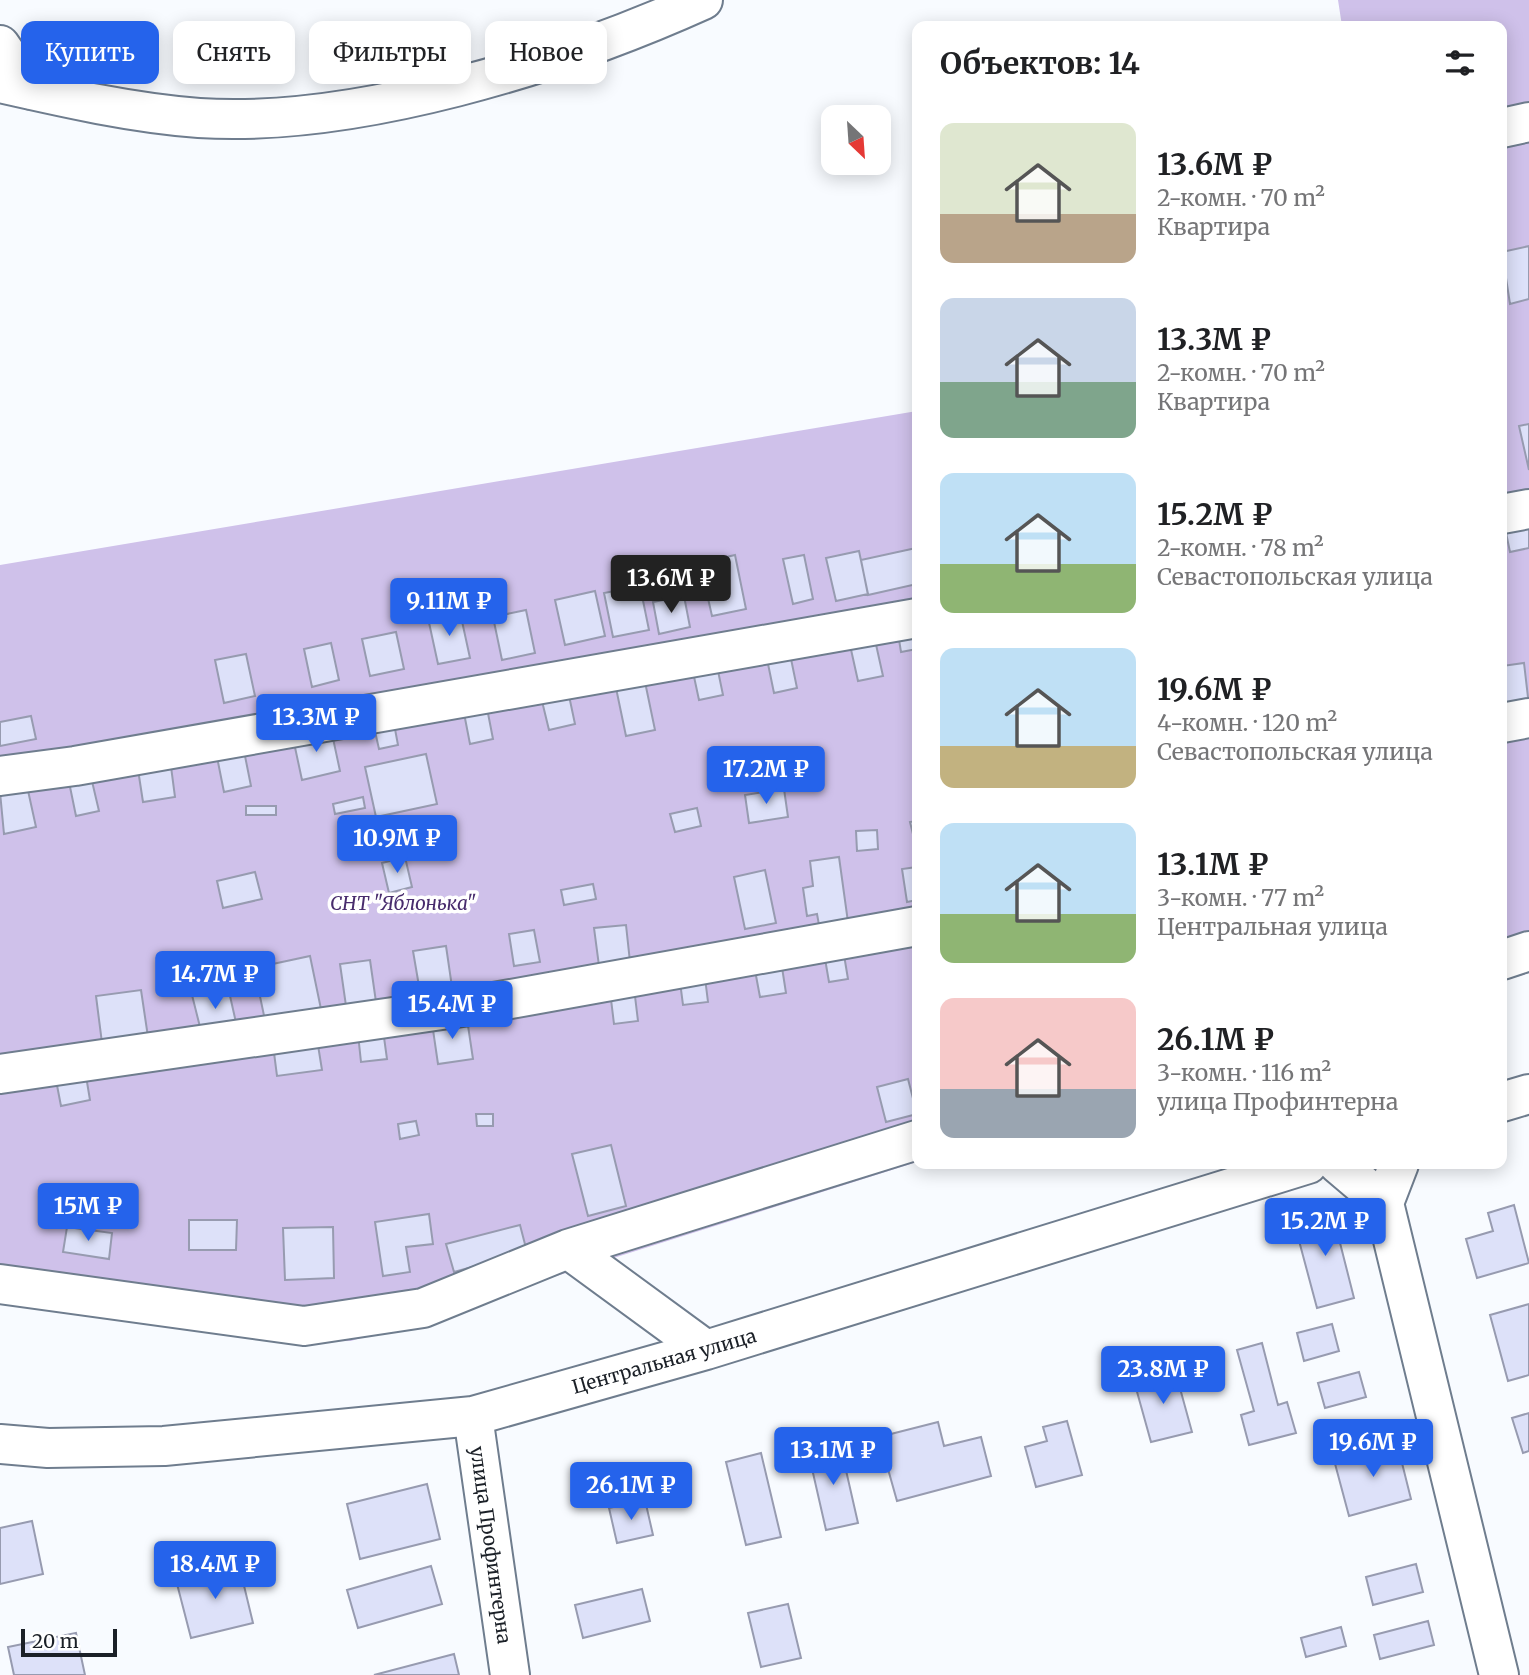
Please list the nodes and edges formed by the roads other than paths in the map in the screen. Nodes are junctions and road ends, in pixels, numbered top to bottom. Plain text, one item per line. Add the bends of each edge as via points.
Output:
1 (703, 0) edge
2 (0, 45) edge
3 (15, 86) edge
4 (1529, 122) edge
5 (1507, 127) edge
6 (1529, 509) edge
7 (1507, 513) edge
8 (912, 619) edge
9 (1529, 718) edge
10 (1507, 722) edge
11 (0, 776) edge
12 (912, 927) edge
13 (1529, 951) edge
14 (1507, 958) edge
15 (0, 1074) edge
16 (1529, 1094) edge
17 (1507, 1101) edge
18 (912, 1142) edge
19 (1292, 1169) edge
20 (1344, 1169) edge
21 (1397, 1169) edge
22 (1384, 1203) junction
23 (568, 1249) junction
24 (0, 1284) edge
25 (706, 1350) junction
26 (473, 1416) junction
27 (0, 1444) edge
28 (510, 1675) edge
29 (1499, 1675) edge

1 - 3 street via 643,27 509,72 380,102 280,117 200,118 95,105
2 - 3 street
4 - 5 street
6 - 7 street
8 - 11 street
9 - 10 street
12 - 15 street via 483,1004
13 - 14 street
16 - 17 street
18 - 23 street
19 - 25 street, Центральная улица
20 - 22 street
21 - 22 street
22 - 29 street
23 - 24 street via 423,1308 304,1326
23 - 25 street
25 - 26 street, Центральная улица
26 - 27 street, Центральная улица via 164,1447
26 - 28 street, улица Профинтерна

